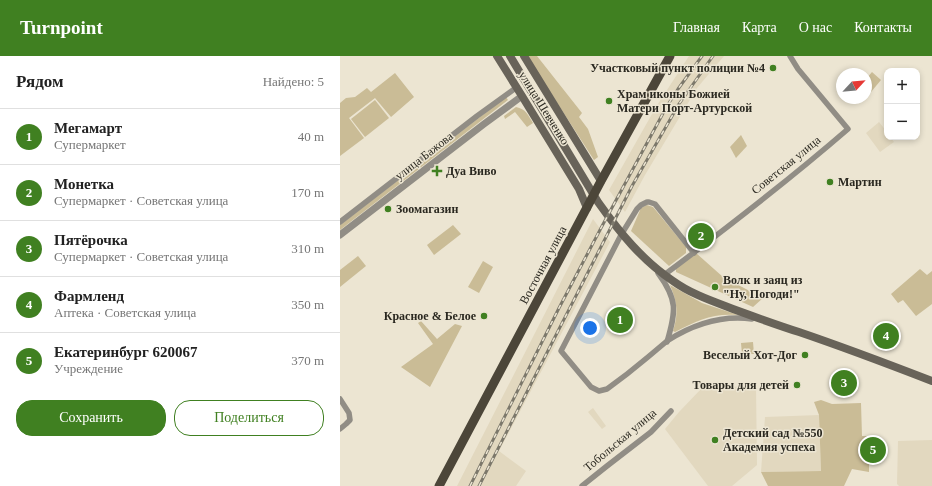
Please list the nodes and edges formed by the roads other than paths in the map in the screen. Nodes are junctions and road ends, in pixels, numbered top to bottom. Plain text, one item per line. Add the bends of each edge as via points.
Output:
1 (497, 56) edge
2 (510, 56) edge
3 (524, 56) edge
4 (670, 56) edge
5 (790, 56) edge
6 (517, 87) junction
7 (522, 96) junction
8 (587, 159) junction
9 (570, 173) junction
10 (601, 181) junction
11 (587, 208) junction
12 (340, 222) edge
13 (340, 235) edge
14 (694, 253) junction
15 (654, 267) junction
16 (664, 274) junction
17 (764, 320) junction
18 (667, 342) junction
19 (932, 381) edge
20 (340, 399) edge
21 (671, 411) dead end
22 (340, 429) edge
23 (439, 486) edge
24 (582, 486) edge

1 - 6 main road, улица Шевченко
2 - 15 main road via 598,202 614,225
3 - 8 main road, улица Шевченко
4 - 10 main road, Восточная улица
5 - 14 street, Советская улица via 848,129
6 - 7 main road, улица Шевченко
6 - 12 street, улица Бажова
7 - 9 main road, улица Шевченко
7 - 13 street, улица Бажова
8 - 9 main road via 589,167 583,173 576,176
8 - 10 main road, улица Шевченко
9 - 11 main road, улица Шевченко
10 - 11 main road, Восточная улица
11 - 23 main road, Восточная улица
14 - 16 street, Советская улица
14 - 18 street via 655,204 644,203 637,209 621,235 561,351 591,387 599,391 607,390
15 - 16 main road
15 - 18 street via 666,283 674,304
16 - 17 main road via 694,293
17 - 18 street via 742,317 707,322
17 - 19 main road
20 - 22 street via 349,413 350,420
21 - 24 street, Тобольская улица via 651,432

